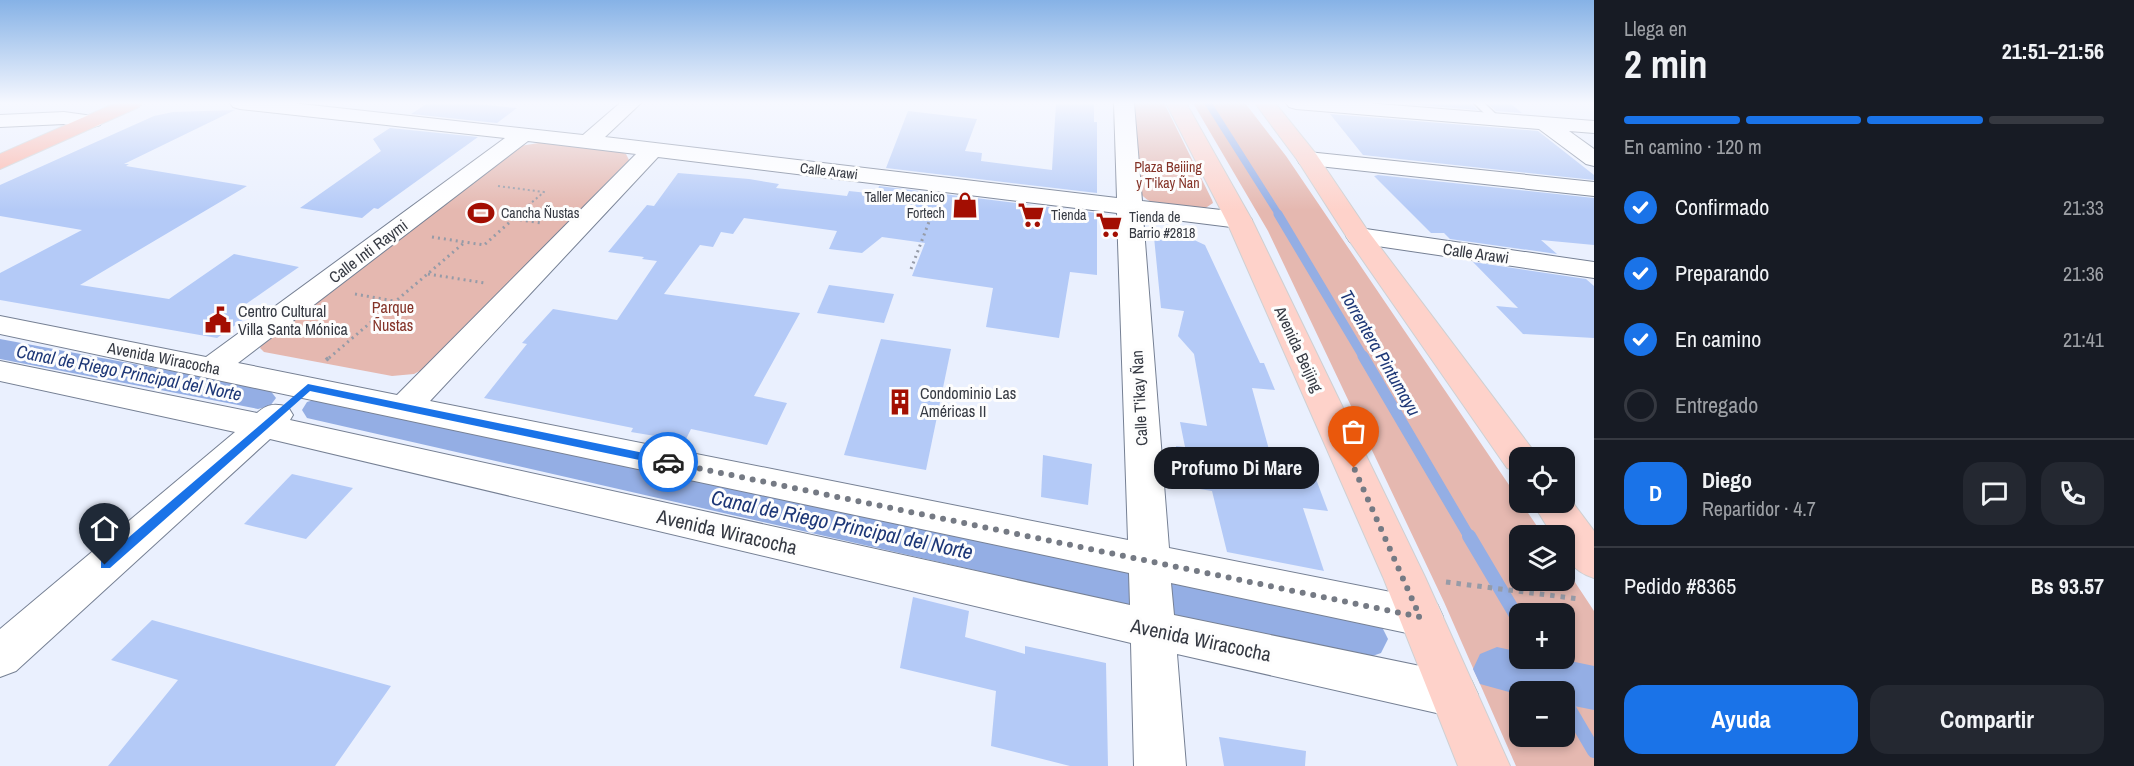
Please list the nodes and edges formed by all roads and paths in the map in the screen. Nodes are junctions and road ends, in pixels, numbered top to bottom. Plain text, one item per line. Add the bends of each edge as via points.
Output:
1 (15, 139) edge
2 (45, 139) edge
3 (518, 139) edge
4 (561, 139) edge
5 (591, 139) edge
6 (1126, 139) edge
7 (1195, 139) edge
8 (1292, 139) edge
9 (1566, 139) edge
10 (587, 142) junction
11 (0, 145) edge
12 (652, 150) junction
13 (1308, 159) junction
14 (1594, 159) edge
15 (0, 162) edge
16 (488, 184) dead end
17 (942, 185) junction
18 (1594, 189) edge
19 (1129, 208) junction
20 (513, 219) junction
21 (1239, 220) junction
22 (552, 224) dead end
23 (422, 235) dead end
24 (1359, 236) junction
25 (465, 242) junction
26 (911, 269) dead end
27 (1594, 270) edge
28 (428, 274) junction
29 (491, 284) dead end
30 (345, 292) dead end
31 (395, 301) junction
32 (0, 325) edge
33 (213, 367) junction
34 (0, 371) edge
35 (317, 373) junction
36 (405, 407) junction
37 (263, 426) junction
38 (1511, 447) edge
39 (1559, 513) edge
40 (1594, 562) edge
41 (1149, 566) junction
42 (1441, 582) dead end
43 (1579, 599) dead end
44 (1420, 617) junction
45 (1152, 625) junction
46 (0, 657) edge
47 (1454, 695) junction
48 (1160, 766) edge
49 (1484, 766) edge

1 - 11 highway
2 - 15 highway
3 - 33 street, Calle Inti Raymi
4 - 10 street, Calle Arawi
5 - 10 street
6 - 19 street, Calle T'ikay Ñan
7 - 21 main road, Avenida Beijing
8 - 13 main road
9 - 14 street
10 - 12 street, Calle Arawi
12 - 17 street, Calle Arawi
12 - 36 street
13 - 18 street
13 - 24 main road
16 - 20 path via 544,192
17 - 19 street, Calle Arawi
17 - 26 path
19 - 21 street, Calle Arawi
19 - 41 street, Calle T'ikay Ñan
20 - 22 path
20 - 25 path via 484,245
21 - 44 main road, Avenida Beijing
23 - 25 path
24 - 27 street, Calle Arawi
24 - 38 main road
25 - 28 path
28 - 29 path
28 - 31 path
30 - 31 path
31 - 35 path
32 - 33 street, Avenida Wiracocha
33 - 35 street, Avenida Wiracocha
34 - 37 street, Avenida Wiracocha
35 - 36 street, Avenida Wiracocha
35 - 37 street
36 - 41 street, Avenida Wiracocha
37 - 45 street, Avenida Wiracocha
37 - 46 street
39 - 40 main road
41 - 44 street, Avenida Wiracocha
41 - 45 street, Calle T'ikay Ñan
42 - 43 path
44 - 47 main road, Avenida Beijing
45 - 47 street, Avenida Wiracocha
45 - 48 street, Calle T'ikay Ñan
47 - 49 main road, Avenida Beijing

